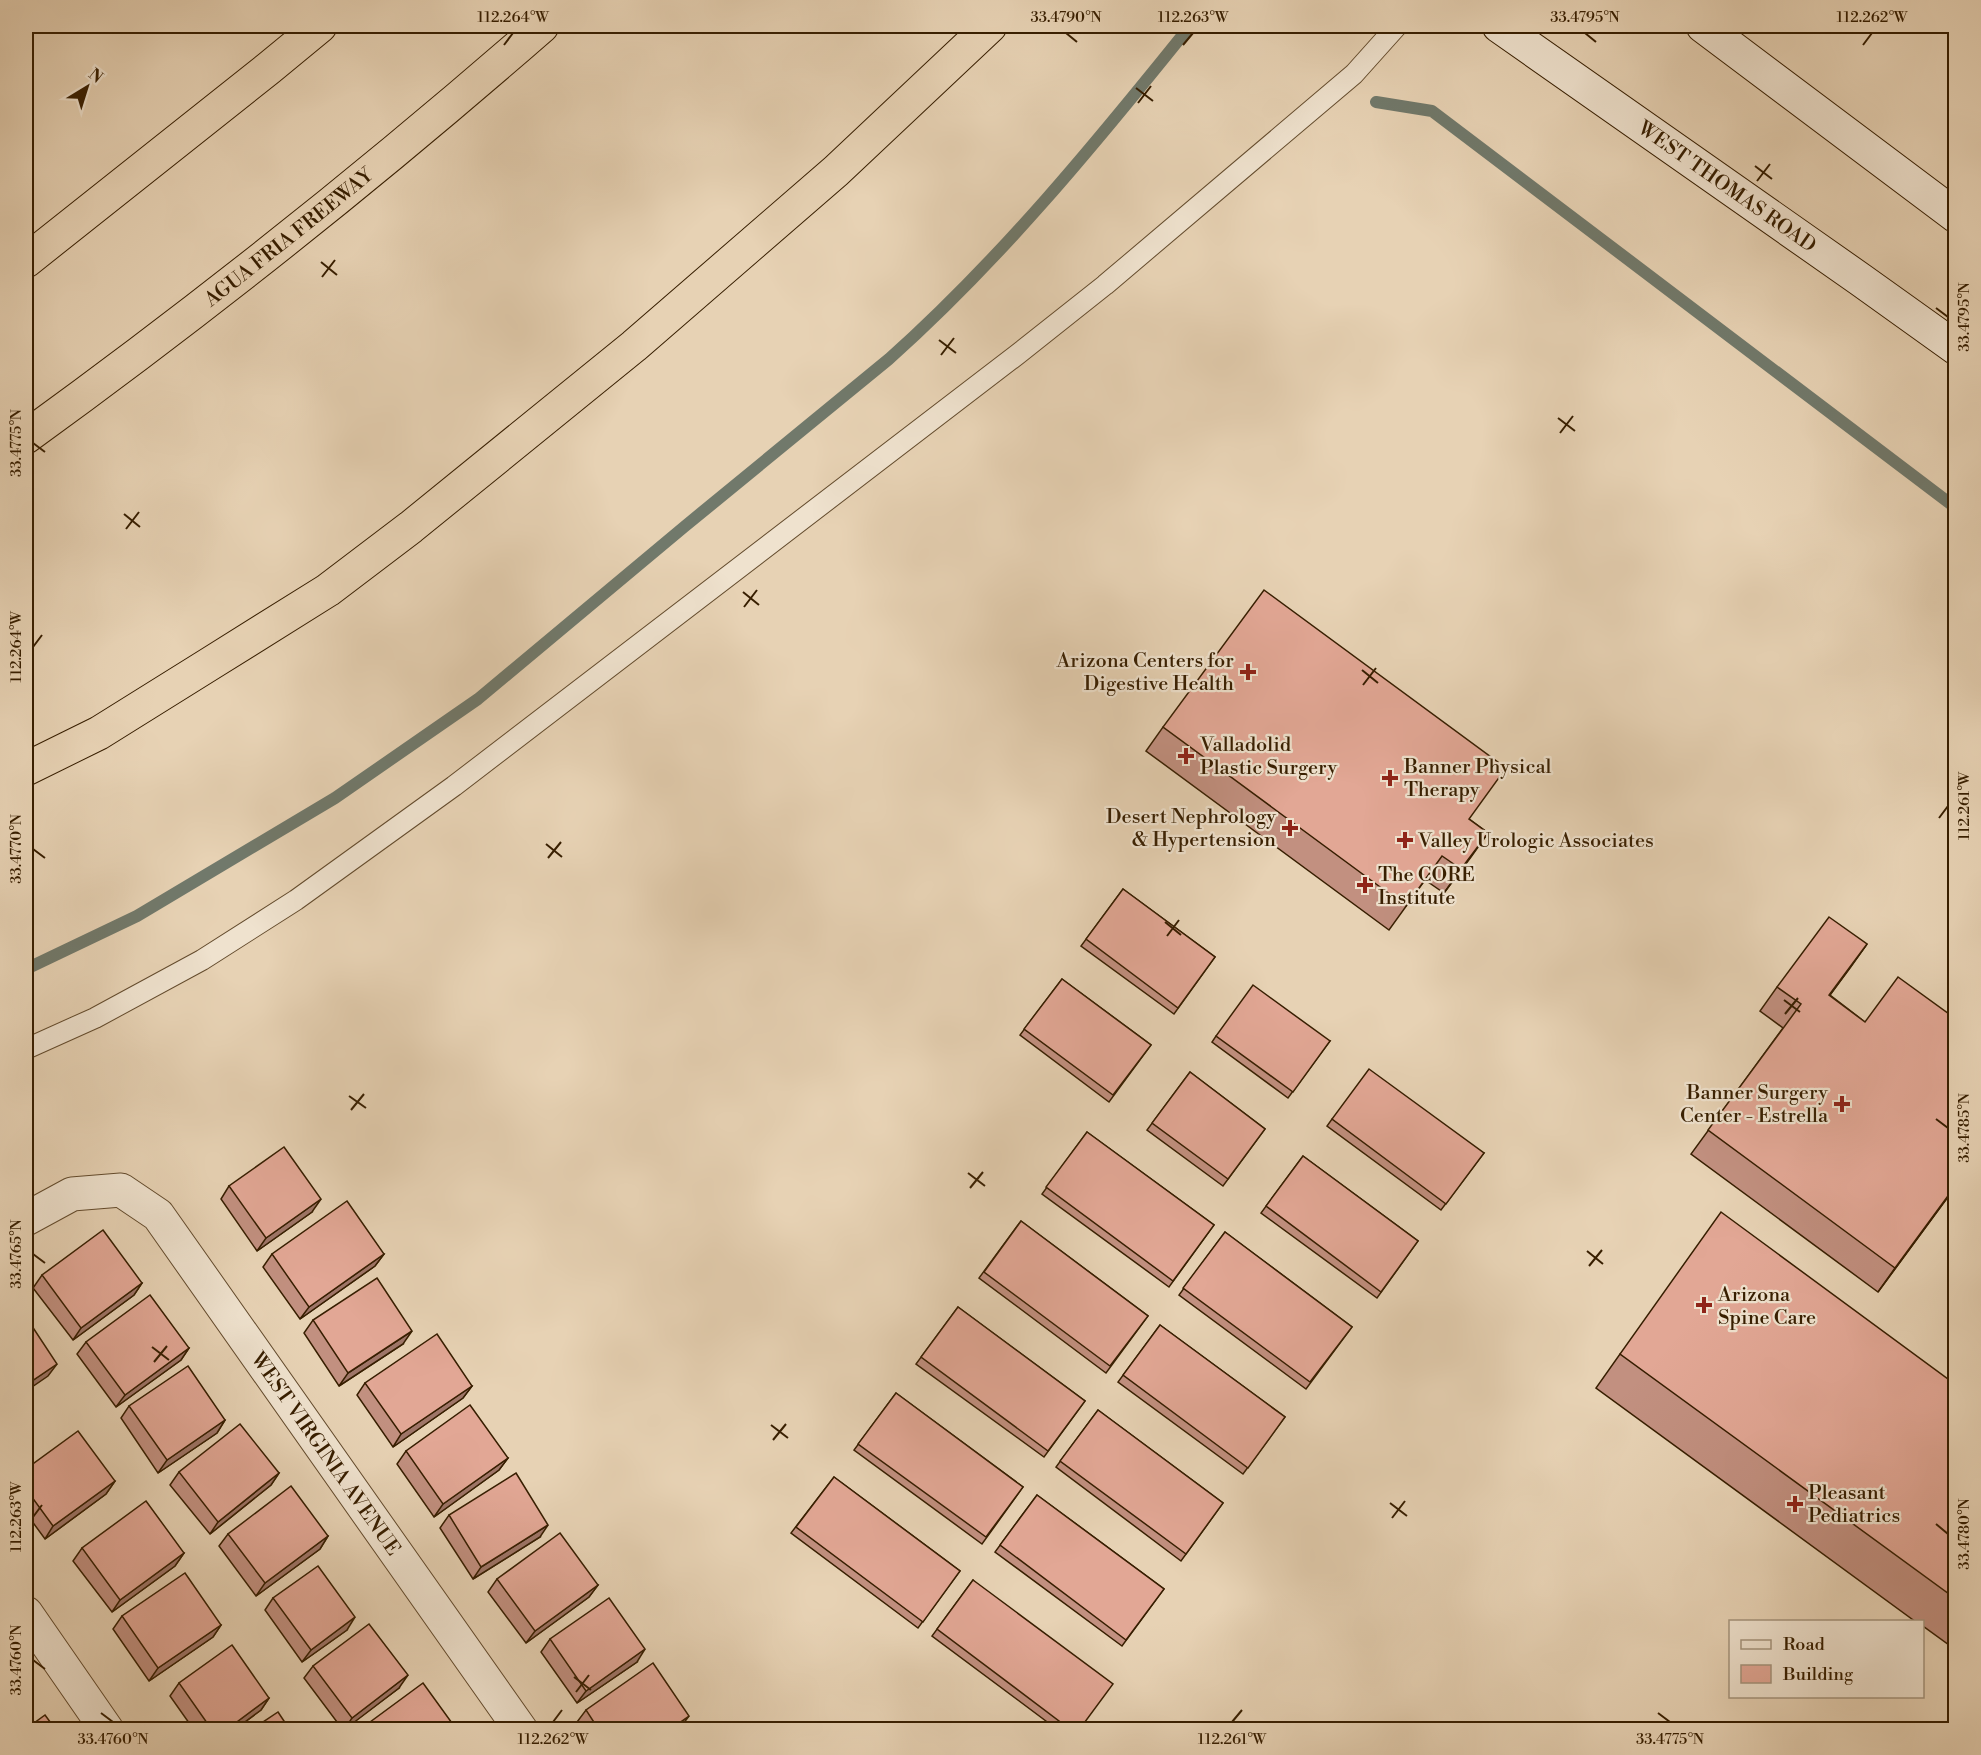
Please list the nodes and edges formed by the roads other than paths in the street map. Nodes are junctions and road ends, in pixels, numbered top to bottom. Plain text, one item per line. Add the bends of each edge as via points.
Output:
1 (320, 26) edge
2 (542, 26) edge
3 (990, 26) edge
4 (1397, 26) edge
5 (1499, 26) edge
6 (1703, 26) edge
7 (1956, 216) edge
8 (26, 261) edge
9 (1956, 348) edge
10 (26, 437) edge
11 (26, 769) edge
12 (26, 1049) edge
13 (26, 1219) edge
14 (26, 1613) edge
15 (107, 1730) edge
16 (521, 1730) edge

1 - 8 highway
2 - 10 highway, AGUA FRIA FREEWAY via 256,265
3 - 11 highway via 836,171 634,346 411,527 327,590 208,665 99,733
4 - 12 lane via 1354,74 1105,285 454,786 296,900 202,960 95,1018
5 - 9 street, WEST THOMAS ROAD
6 - 7 street
13 - 16 street, WEST VIRGINIA AVENUE via 72,1194 120,1190 158,1215
14 - 15 street

